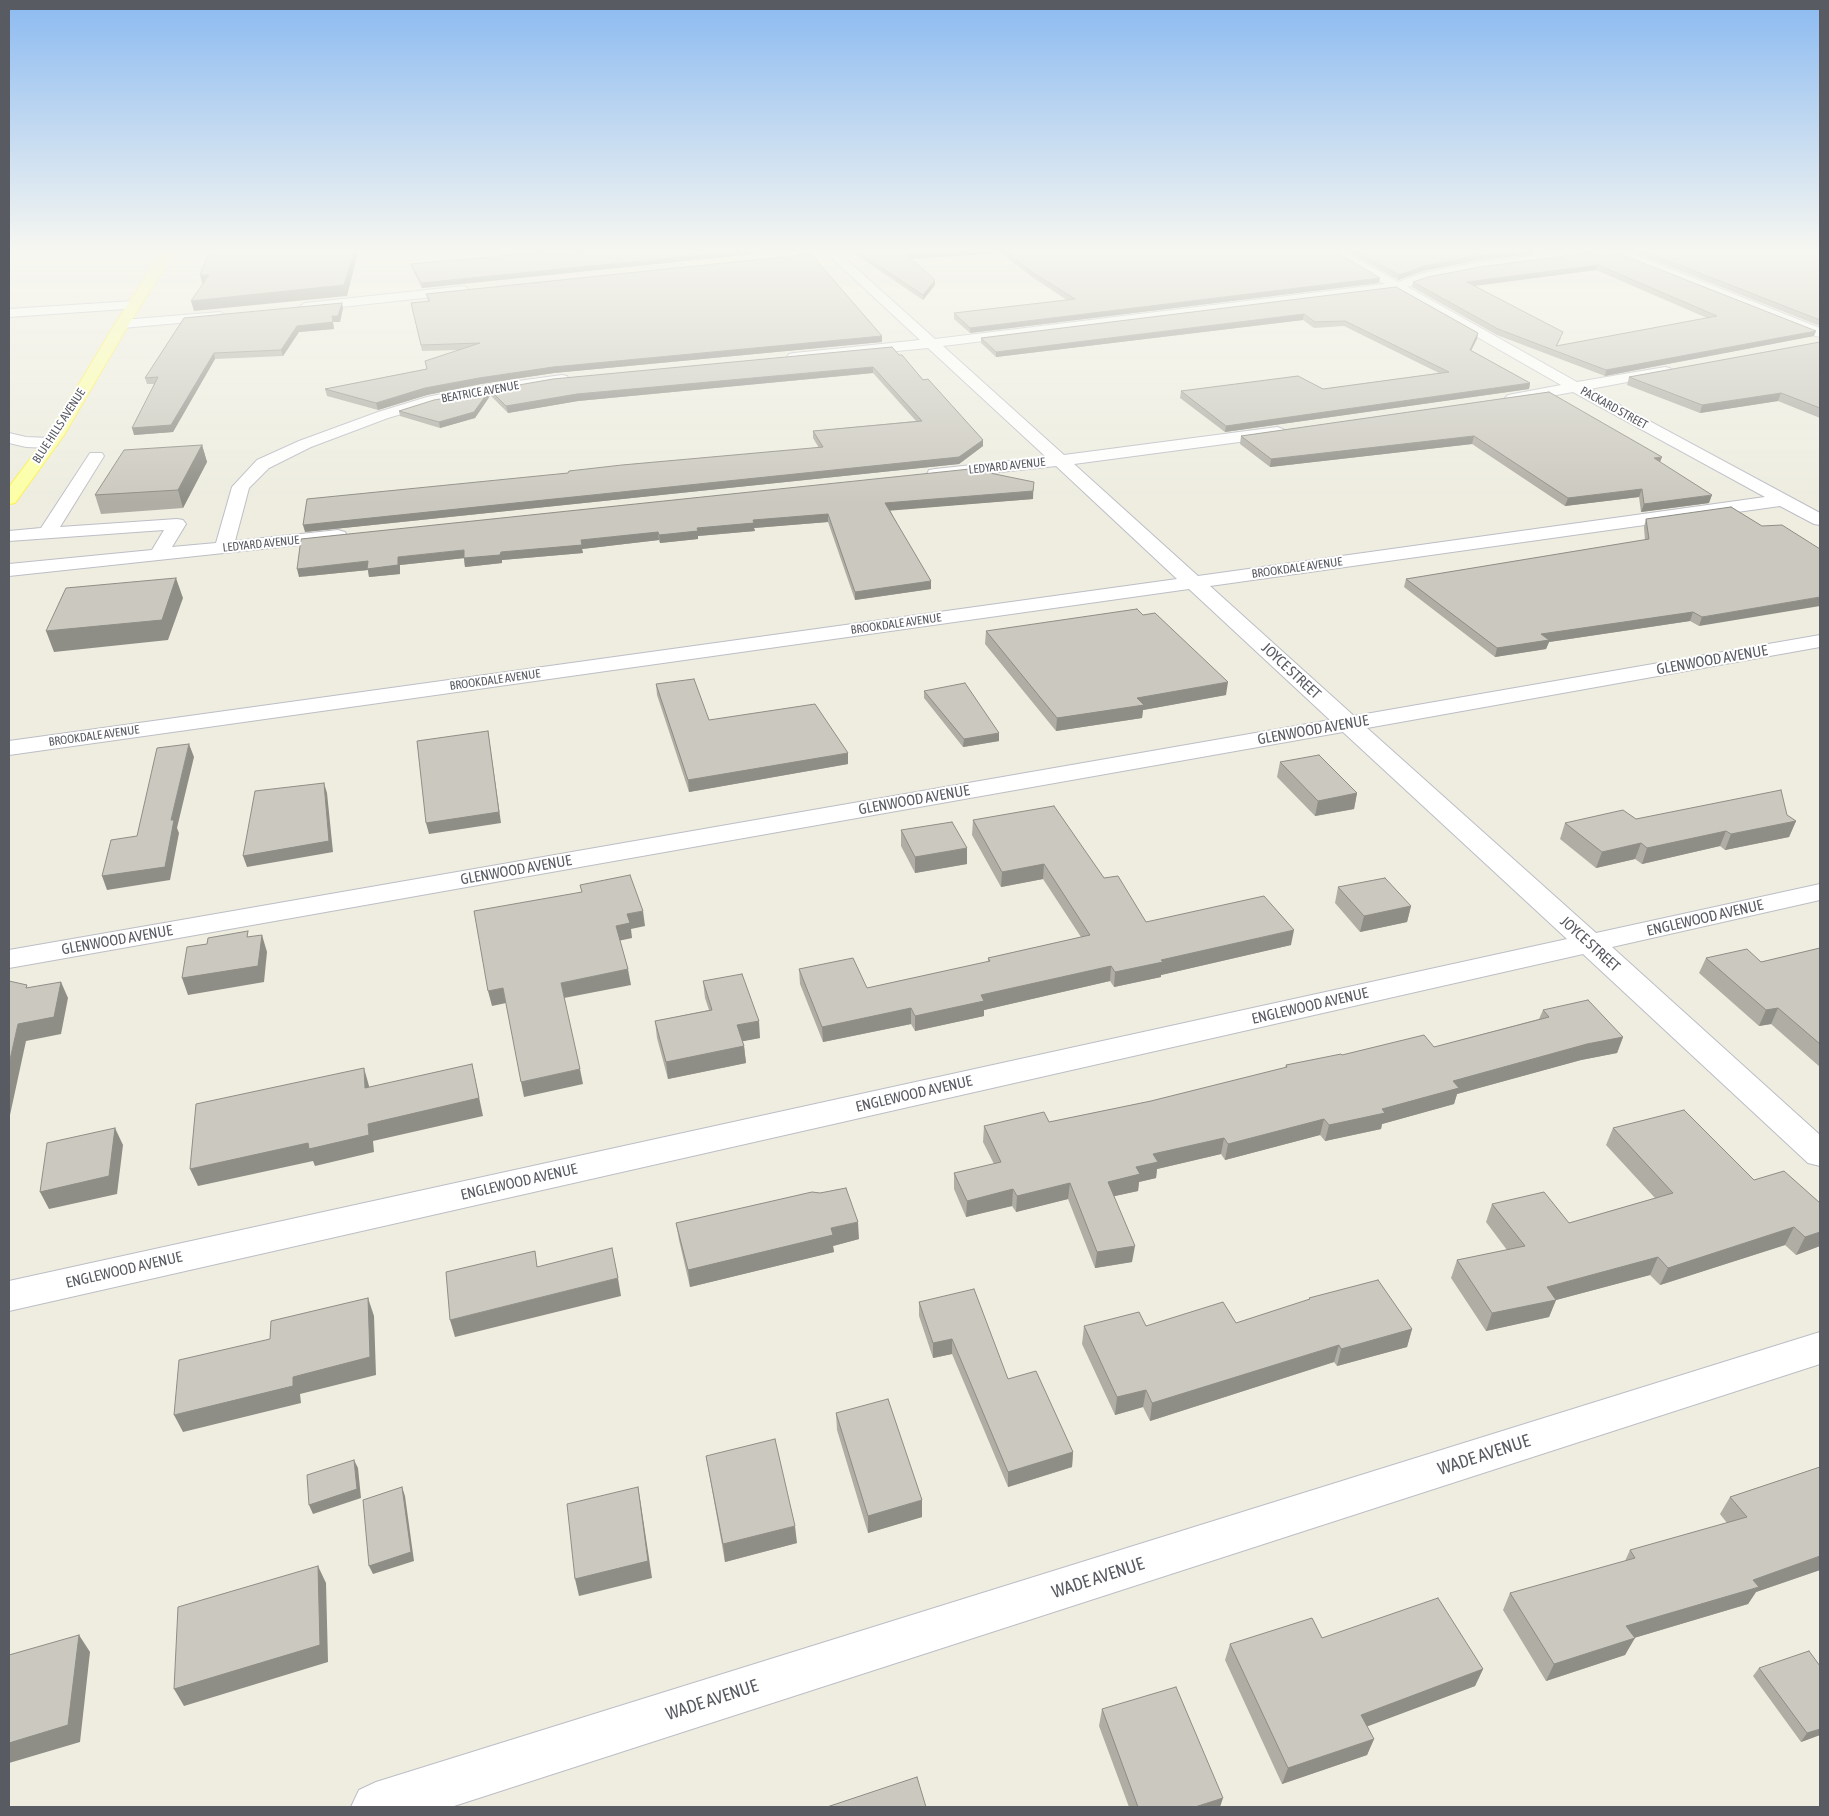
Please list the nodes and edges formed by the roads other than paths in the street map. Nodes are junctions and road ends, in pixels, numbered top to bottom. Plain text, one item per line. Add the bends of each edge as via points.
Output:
1 (116, 334) edge
2 (924, 334) edge
3 (1009, 334) edge
4 (1482, 334) edge
5 (934, 343) junction
6 (778, 358) edge
7 (1683, 368) edge
8 (574, 378) edge
9 (1577, 388) junction
10 (1499, 400) edge
11 (1295, 430) edge
12 (9, 438) edge
13 (50, 443) junction
14 (96, 456) dead end
15 (1060, 461) junction
16 (920, 475) edge
17 (9, 499) edge
18 (1783, 500) junction
19 (1820, 520) edge
20 (46, 534) junction
21 (354, 534) edge
22 (9, 536) edge
23 (224, 547) junction
24 (160, 554) junction
25 (9, 570) edge
26 (1196, 583) junction
27 (1820, 641) edge
28 (1348, 724) junction
29 (9, 748) edge
30 (1820, 892) edge
31 (1590, 944) junction
32 (9, 959) edge
33 (1820, 1154) edge
34 (9, 1296) edge
35 (1820, 1348) edge
36 (376, 1807) edge

1 - 13 main road, BLUE HILLS AVENUE
2 - 5 street, JOYCE STREET
3 - 5 street
4 - 9 street, PACKARD STREET
5 - 6 street
5 - 15 street, JOYCE STREET
7 - 9 street
8 - 23 street, BEATRICE AVENUE via 432,400 305,444 263,464 241,487
9 - 10 street
9 - 18 street, PACKARD STREET
11 - 15 street, LEDYARD AVENUE
12 - 13 street
13 - 17 main road, BLUE HILLS AVENUE
14 - 20 street
15 - 16 street, LEDYARD AVENUE
15 - 26 street, JOYCE STREET
18 - 19 street, PACKARD STREET
18 - 26 street, BROOKDALE AVENUE
20 - 22 street
20 - 24 street via 177,524
21 - 23 street, LEDYARD AVENUE
23 - 24 street, LEDYARD AVENUE
24 - 25 street, LEDYARD AVENUE
26 - 28 street, JOYCE STREET
26 - 29 street, BROOKDALE AVENUE
27 - 28 street, GLENWOOD AVENUE
28 - 31 street, JOYCE STREET
28 - 32 street, GLENWOOD AVENUE
30 - 31 street, ENGLEWOOD AVENUE
31 - 33 street, JOYCE STREET
31 - 34 street, ENGLEWOOD AVENUE
35 - 36 street, WADE AVENUE

